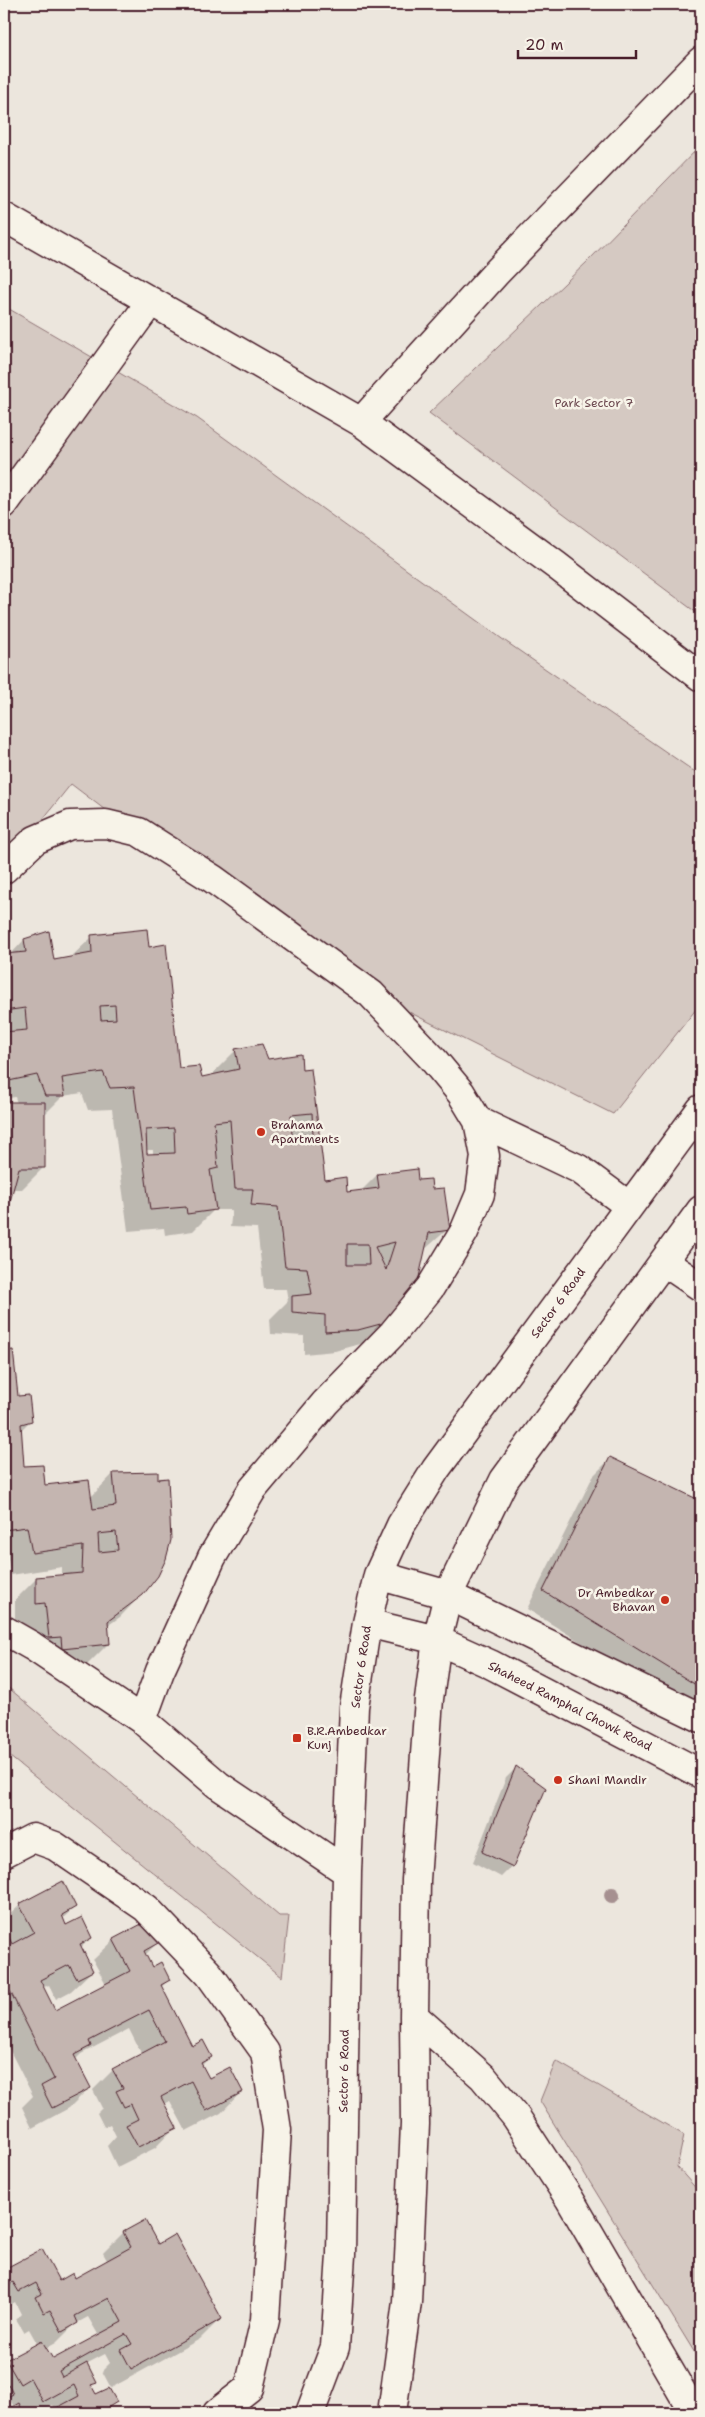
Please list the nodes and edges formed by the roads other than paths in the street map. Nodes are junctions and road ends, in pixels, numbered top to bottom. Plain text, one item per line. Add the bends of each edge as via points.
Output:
1 (701, 60) edge
2 (4, 217) edge
3 (151, 301) junction
4 (361, 422) junction
5 (4, 504) edge
6 (701, 677) edge
7 (4, 869) edge
8 (701, 1108) edge
9 (478, 1121) junction
10 (629, 1206) junction
11 (701, 1210) edge
12 (664, 1262) junction
13 (701, 1287) edge
14 (378, 1575) junction
15 (448, 1595) junction
16 (367, 1624) junction
17 (4, 1630) edge
18 (437, 1640) junction
19 (701, 1718) edge
20 (142, 1720) junction
21 (701, 1774) edge
22 (4, 1853) edge
23 (348, 1872) junction
24 (414, 2016) junction
25 (217, 2413) edge
26 (310, 2413) edge
27 (392, 2413) edge
28 (694, 2413) edge

1 - 4 street via 495,274
2 - 3 street
3 - 4 street
3 - 5 street
4 - 6 street
7 - 9 street via 35,840 70,825 106,824 139,832 214,879 372,994 432,1058 461,1093
8 - 10 street, Sector 6 Road
9 - 10 street via 579,1169
9 - 20 street via 485,1156 480,1194 464,1232 430,1288 393,1333 325,1402 252,1490 212,1557 160,1671
10 - 14 street, Sector 6 Road via 436,1469 401,1525
11 - 12 street
12 - 13 street
12 - 15 street via 504,1480
14 - 15 street
14 - 16 street, Sector 6 Road
15 - 18 street
15 - 19 street
16 - 18 street, Shaheed Ramphal Chowk Road
16 - 23 street, Sector 6 Road via 354,1707
17 - 20 street
18 - 21 street, Shaheed Ramphal Chowk Road via 490,1664
18 - 24 street via 429,1700 416,1880
20 - 23 street via 218,1786
22 - 25 street via 33,1838 54,1846 146,1908 209,1974 265,2052 277,2130 265,2320 249,2388
23 - 26 street, Sector 6 Road via 341,2256 335,2348
24 - 27 street via 415,2124 407,2302
24 - 28 street via 482,2077 516,2116 569,2198

